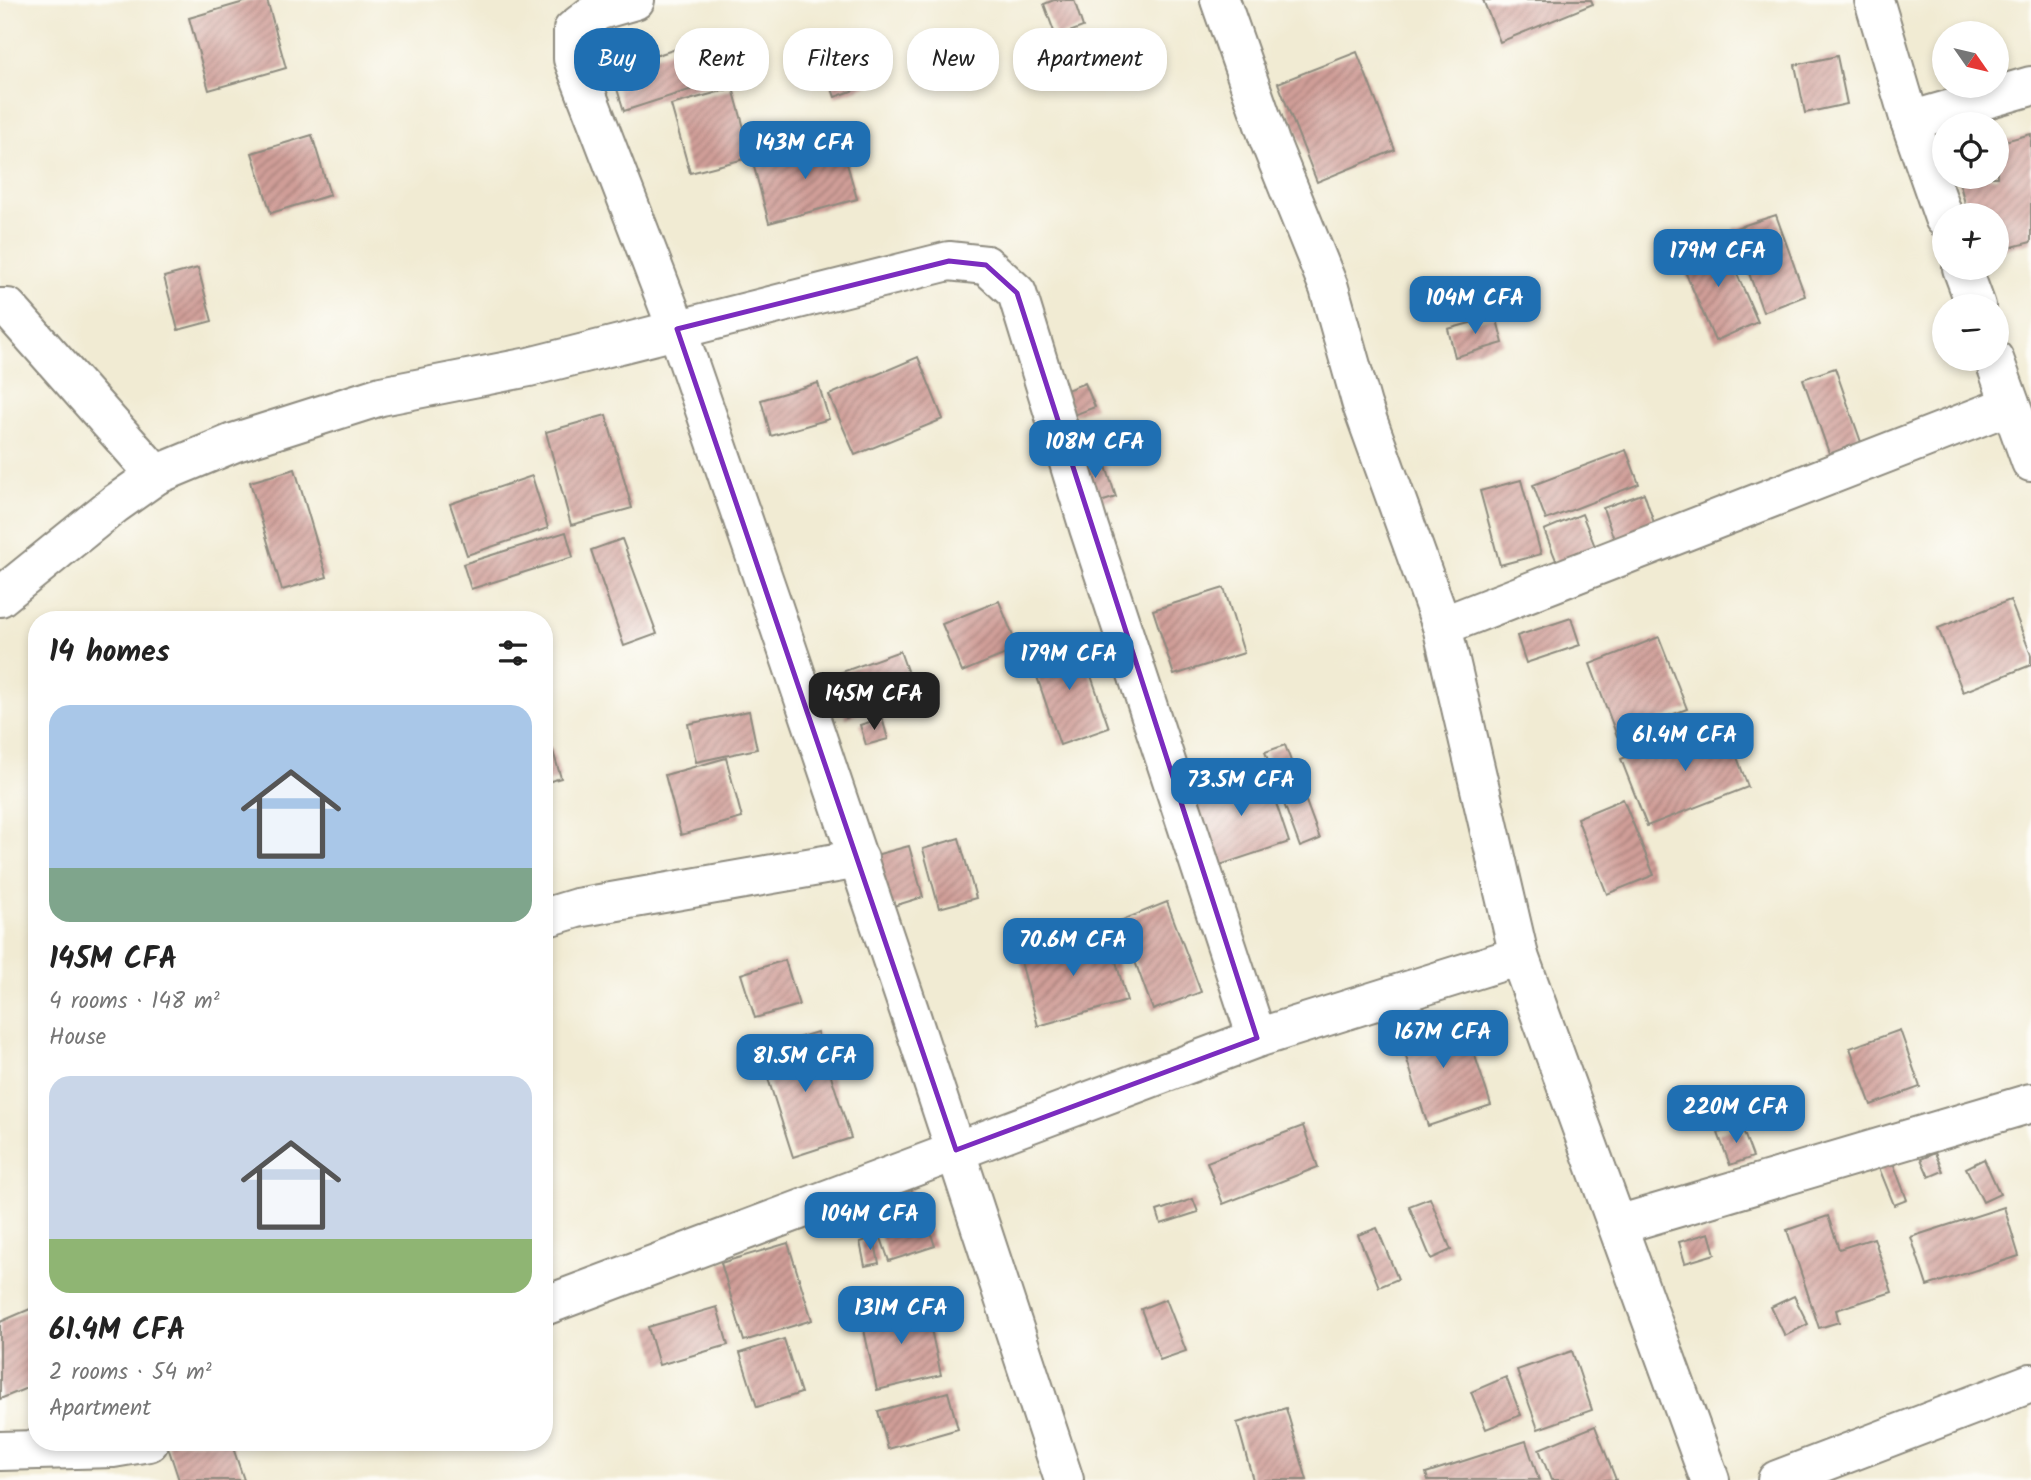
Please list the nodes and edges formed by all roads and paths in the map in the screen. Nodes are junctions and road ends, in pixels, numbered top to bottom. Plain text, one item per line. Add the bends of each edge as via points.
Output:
1 (635, 0) edge
2 (1220, 0) edge
3 (1874, 0) edge
4 (2031, 86) edge
5 (1910, 121) junction
6 (1939, 203) edge
7 (0, 308) edge
8 (677, 329) junction
9 (1998, 371) edge
10 (2010, 405) junction
11 (2031, 462) edge
12 (156, 475) junction
13 (0, 597) edge
14 (1441, 626) junction
15 (859, 859) junction
16 (553, 915) edge
17 (1519, 956) junction
18 (1257, 1038) junction
19 (2031, 1103) edge
20 (956, 1150) junction
21 (1618, 1225) junction
22 (553, 1304) edge
23 (2031, 1383) edge
24 (28, 1450) edge
25 (0, 1451) edge
26 (1064, 1480) edge
27 (1710, 1480) edge
28 (1777, 1480) edge

1 - 8 street via 597,11 573,30 573,59
2 - 14 street via 1270,142 1329,288 1362,405
3 - 5 street
4 - 5 street
5 - 6 street
7 - 12 street via 8,308
8 - 12 street via 529,368 381,396 233,443
8 - 15 street
8 - 18 street via 949,261 986,265 1017,293 1089,528
9 - 10 street
10 - 11 street
10 - 14 street
12 - 13 street
14 - 17 street
15 - 16 street
15 - 20 street
17 - 18 street
17 - 21 street
18 - 20 street
19 - 21 street
20 - 22 street
20 - 26 street
21 - 27 street
23 - 28 street
24 - 25 street

